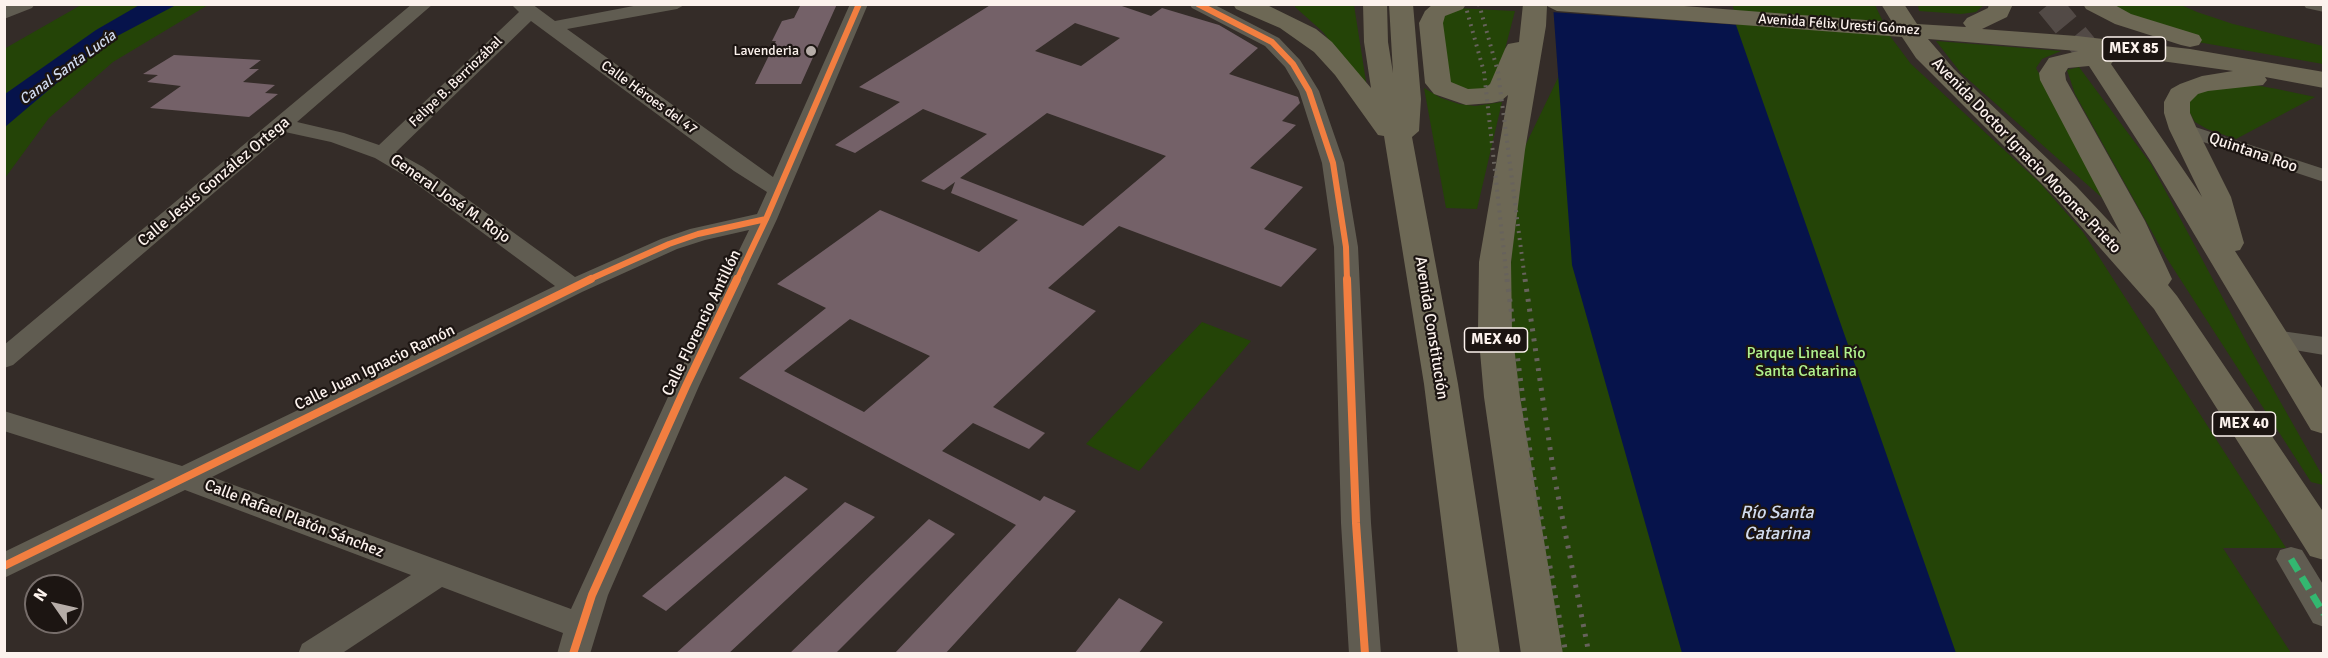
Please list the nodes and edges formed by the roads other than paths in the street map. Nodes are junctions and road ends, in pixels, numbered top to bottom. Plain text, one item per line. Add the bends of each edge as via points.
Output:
1 (26, 4) edge
2 (424, 4) edge
3 (677, 4) edge
4 (859, 4) edge
5 (1198, 4) edge
6 (1244, 4) edge
7 (1375, 4) edge
8 (1401, 4) edge
9 (1455, 4) edge
10 (1710, 4) edge
11 (1892, 4) edge
12 (1908, 4) edge
13 (2001, 4) edge
14 (2094, 4) edge
15 (2312, 4) edge
16 (2324, 7) edge
17 (525, 8) edge
18 (1542, 12) edge
19 (4, 14) edge
20 (1975, 22) junction
21 (1939, 26) junction
22 (550, 27) junction
23 (2192, 41) junction
24 (1925, 52) junction
25 (2324, 64) edge
26 (2100, 67) tunnel mouth
27 (2264, 80) junction
28 (2324, 80) edge
29 (2324, 91) edge
30 (282, 125) junction
31 (2183, 129) junction
32 (1401, 148) junction
33 (383, 153) junction
34 (2324, 176) edge
35 (779, 190) junction
36 (766, 219) junction
37 (2236, 274) junction
38 (573, 286) junction
39 (2166, 303) junction
40 (2274, 339) junction
41 (2324, 346) edge
42 (4, 359) edge
43 (4, 421) edge
44 (2324, 421) edge
45 (182, 477) junction
46 (2324, 545) edge
47 (2291, 559) dead end
48 (4, 566) edge
49 (439, 573) junction
50 (2324, 614) edge
51 (576, 640) edge
52 (314, 654) edge
53 (1365, 654) edge
54 (1479, 654) edge
55 (1542, 654) edge

1 - 19 street
2 - 30 street, Calle Jesús González Ortega
3 - 22 street
4 - 35 street, Calle Florencio Antillón
5 - 53 street via 1272,42 1293,64 1309,91 1333,163 1346,247
6 - 32 highway via 1288,23 1323,47
7 - 32 highway, Avenida Constitución via 1382,82
8 - 32 highway via 1408,99
9 - 18 highway via 1437,11 1431,23 1438,83 1451,93 1466,97 1492,95 1506,80 1518,46
10 - 21 highway, Avenida Félix Uresti Gómez / MEX 85
11 - 24 highway, Avenida Doctor Ignacio Morones Prieto / MEX 40
12 - 24 highway
13 - 20 highway via 1999,12
14 - 23 highway via 2123,19
15 - 16 street
17 - 22 street, Calle Héroes del 47
17 - 33 street, Felipe B. Berriozábal
18 - 21 highway, Avenida Félix Uresti Gómez / MEX 85
18 - 55 highway, MEX 40 via 1495,262 1502,397
20 - 21 highway, MEX 85
20 - 23 highway, MEX 85
21 - 28 highway, MEX 85 via 2158,51
22 - 35 street, Calle Héroes del 47
23 - 25 highway, MEX 85
24 - 39 highway, Avenida Doctor Ignacio Morones Prieto / MEX 40 via 2066,192
26 - 37 highway
27 - 29 highway
27 - 31 highway via 2217,80 2189,89 2177,102
27 - 39 highway via 2192,67 2096,59 2066,60 2054,68 2056,87 2130,221
30 - 33 street, General José M. Rojo via 337,137
30 - 42 street, Calle Jesús González Ortega
31 - 34 street, Quintana Roo
31 - 37 highway via 2216,197
32 - 54 highway, Avenida Constitución via 1441,384
33 - 38 street, General José M. Rojo
35 - 36 street, Calle Florencio Antillón
36 - 38 street, Calle Juan Ignacio Ramón via 669,244
36 - 51 street, Calle Florencio Antillón via 686,386
37 - 40 highway
38 - 45 street, Calle Juan Ignacio Ramón
39 - 46 highway, Avenida Doctor Ignacio Morones Prieto / MEX 40
40 - 41 street
40 - 44 highway
43 - 45 street, Calle Rafael Platón Sánchez
45 - 48 street, Calle Juan Ignacio Ramón
45 - 49 street, Calle Rafael Platón Sánchez
47 - 50 street
49 - 51 street, Calle Rafael Platón Sánchez
49 - 52 street

